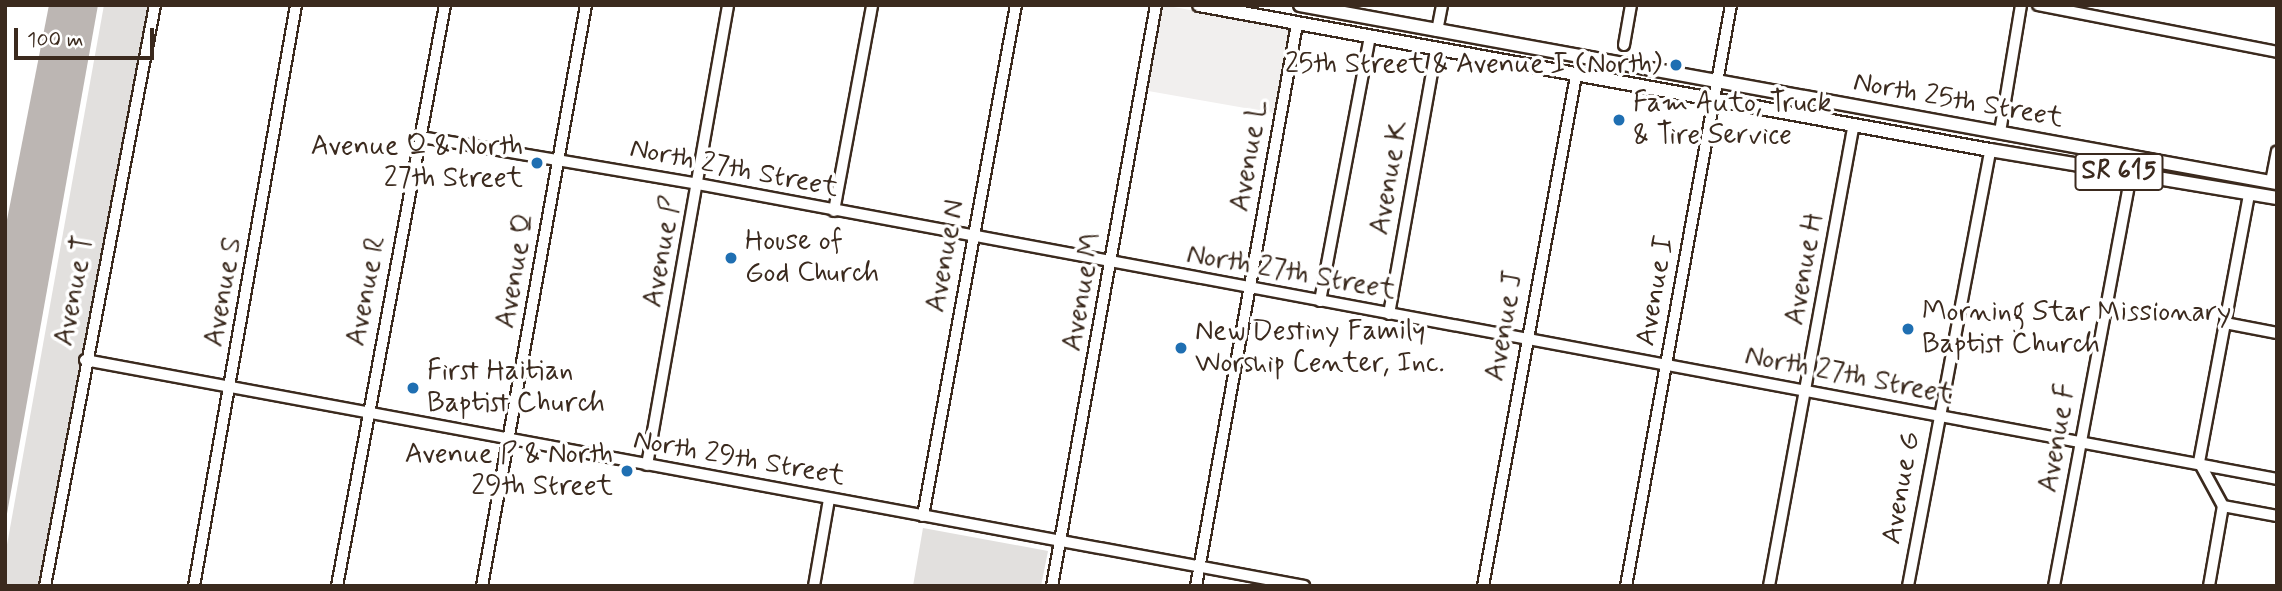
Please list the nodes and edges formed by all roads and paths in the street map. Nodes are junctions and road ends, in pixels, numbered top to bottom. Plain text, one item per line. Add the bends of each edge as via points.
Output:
1 (155, 5) edge
2 (296, 5) edge
3 (445, 5) edge
4 (586, 5) edge
5 (728, 5) edge
6 (872, 5) edge
7 (1016, 5) edge
8 (1156, 5) edge
9 (1199, 5) edge
10 (1300, 5) edge
11 (1442, 5) edge
12 (1631, 5) edge
13 (1731, 5) edge
14 (2021, 5) edge
15 (2038, 5) edge
16 (1297, 24) junction
17 (1319, 27) junction
18 (1437, 31) junction
19 (1370, 36) junction
20 (1624, 46) dead end
21 (1436, 50) junction
22 (2277, 52) edge
23 (1576, 76) junction
24 (1717, 82) junction
25 (1714, 100) junction
26 (1854, 125) junction
27 (1882, 130) junction
28 (2000, 132) junction
29 (421, 136) junction
30 (1990, 150) junction
31 (2277, 152) edge
32 (559, 160) junction
33 (2131, 174) junction
34 (2252, 178) junction
35 (2274, 182) edge
36 (698, 184) junction
37 (2249, 194) junction
38 (2277, 198) edge
39 (834, 211) junction
40 (972, 238) junction
41 (1112, 263) junction
42 (1249, 288) junction
43 (1320, 302) junction
44 (1389, 314) junction
45 (2225, 323) junction
46 (2277, 333) edge
47 (1525, 340) junction
48 (85, 359) junction
49 (1666, 365) junction
50 (231, 388) junction
51 (1806, 391) junction
52 (366, 414) junction
53 (1938, 416) junction
54 (508, 440) junction
55 (2080, 442) junction
56 (2199, 462) junction
57 (647, 465) junction
58 (2277, 480) edge
59 (829, 499) junction
60 (2223, 506) junction
61 (922, 516) junction
62 (2277, 516) edge
63 (1060, 541) junction
64 (1199, 567) junction
65 (45, 586) edge
66 (194, 586) edge
67 (337, 586) edge
68 (482, 586) edge
69 (814, 586) edge
70 (1052, 586) edge
71 (1196, 586) edge
72 (1304, 586) edge
73 (1483, 586) edge
74 (1626, 586) edge
75 (1769, 586) edge
76 (1908, 586) edge
77 (2054, 586) edge
78 (2209, 586) edge

1 - 48 street, Avenue T
2 - 50 street, Avenue S
3 - 29 street, Avenue R
4 - 32 street, Avenue Q
5 - 36 street, Avenue P
6 - 39 street
7 - 40 street, Avenue N
8 - 41 street, Avenue M
9 - 16 main road, North 25th Street / SR 615
10 - 18 main road, North 25th Street / SR 615
11 - 18 street
12 - 20 street
13 - 24 street, Avenue I
14 - 28 street
15 - 22 street
16 - 17 main road, North 25th Street / SR 615
16 - 42 street, Avenue L
17 - 18 main road via 1334,23 1418,39
17 - 19 main road, North 25th Street / SR 615
18 - 24 main road, North 25th Street / SR 615
19 - 21 main road, North 25th Street / SR 615
19 - 43 street
21 - 23 main road, North 25th Street / SR 615
21 - 44 street, Avenue K
23 - 25 main road, North 25th Street / SR 615
23 - 47 street, Avenue J
24 - 25 street, Avenue I
24 - 28 main road, North 25th Street / SR 615
25 - 26 main road, North 25th Street / SR 615
25 - 49 street, Avenue I
26 - 27 main road, North 25th Street / SR 615
26 - 51 street, Avenue H
27 - 28 main road via 1895,127 1982,142 1992,141
27 - 30 main road, North 25th Street / SR 615
28 - 34 main road, North 25th Street / SR 615
29 - 32 street, North 27th Street
29 - 52 street, Avenue R
30 - 33 main road, North 25th Street / SR 615
30 - 53 street, Avenue G
31 - 35 street
32 - 36 street, North 27th Street
32 - 54 street, Avenue Q
33 - 34 main road via 2146,171 2221,183
33 - 37 main road, North 25th Street / SR 615
33 - 55 street, Avenue F
34 - 35 main road, North 25th Street / SR 615
36 - 39 street, North 27th Street
36 - 57 street, Avenue P
37 - 38 main road, North 25th Street / SR 615
37 - 45 street
39 - 40 street, North 27th Street
40 - 41 street, North 27th Street
40 - 61 street, Avenue N
41 - 42 street, North 27th Street
41 - 63 street, Avenue M
42 - 43 street, North 27th Street
42 - 64 street, Avenue L
43 - 44 street, North 27th Street
44 - 47 street, North 27th Street
45 - 46 street
45 - 56 street
47 - 49 street, North 27th Street
47 - 73 street, Avenue J
48 - 50 street, North 29th Street
48 - 65 street, Avenue T
49 - 51 street, North 27th Street
49 - 74 street, Avenue I
50 - 52 street, North 29th Street
50 - 66 street, Avenue S
51 - 53 street, North 27th Street
51 - 75 street, Avenue H
52 - 54 street, North 29th Street
52 - 67 street, Avenue R
53 - 55 street, North 27th Street
53 - 76 street, Avenue G
54 - 57 street, North 29th Street
54 - 68 street, Avenue Q
55 - 56 street, North 27th Street
55 - 77 street, Avenue F
56 - 58 street, North 27th Street
56 - 60 street
57 - 59 street, North 29th Street
59 - 61 street, North 29th Street
59 - 69 street
60 - 62 street
60 - 78 street
61 - 63 street, North 29th Street
63 - 64 street, North 29th Street
63 - 70 street, Avenue M
64 - 71 street, Avenue L
64 - 72 street, North 29th Street

